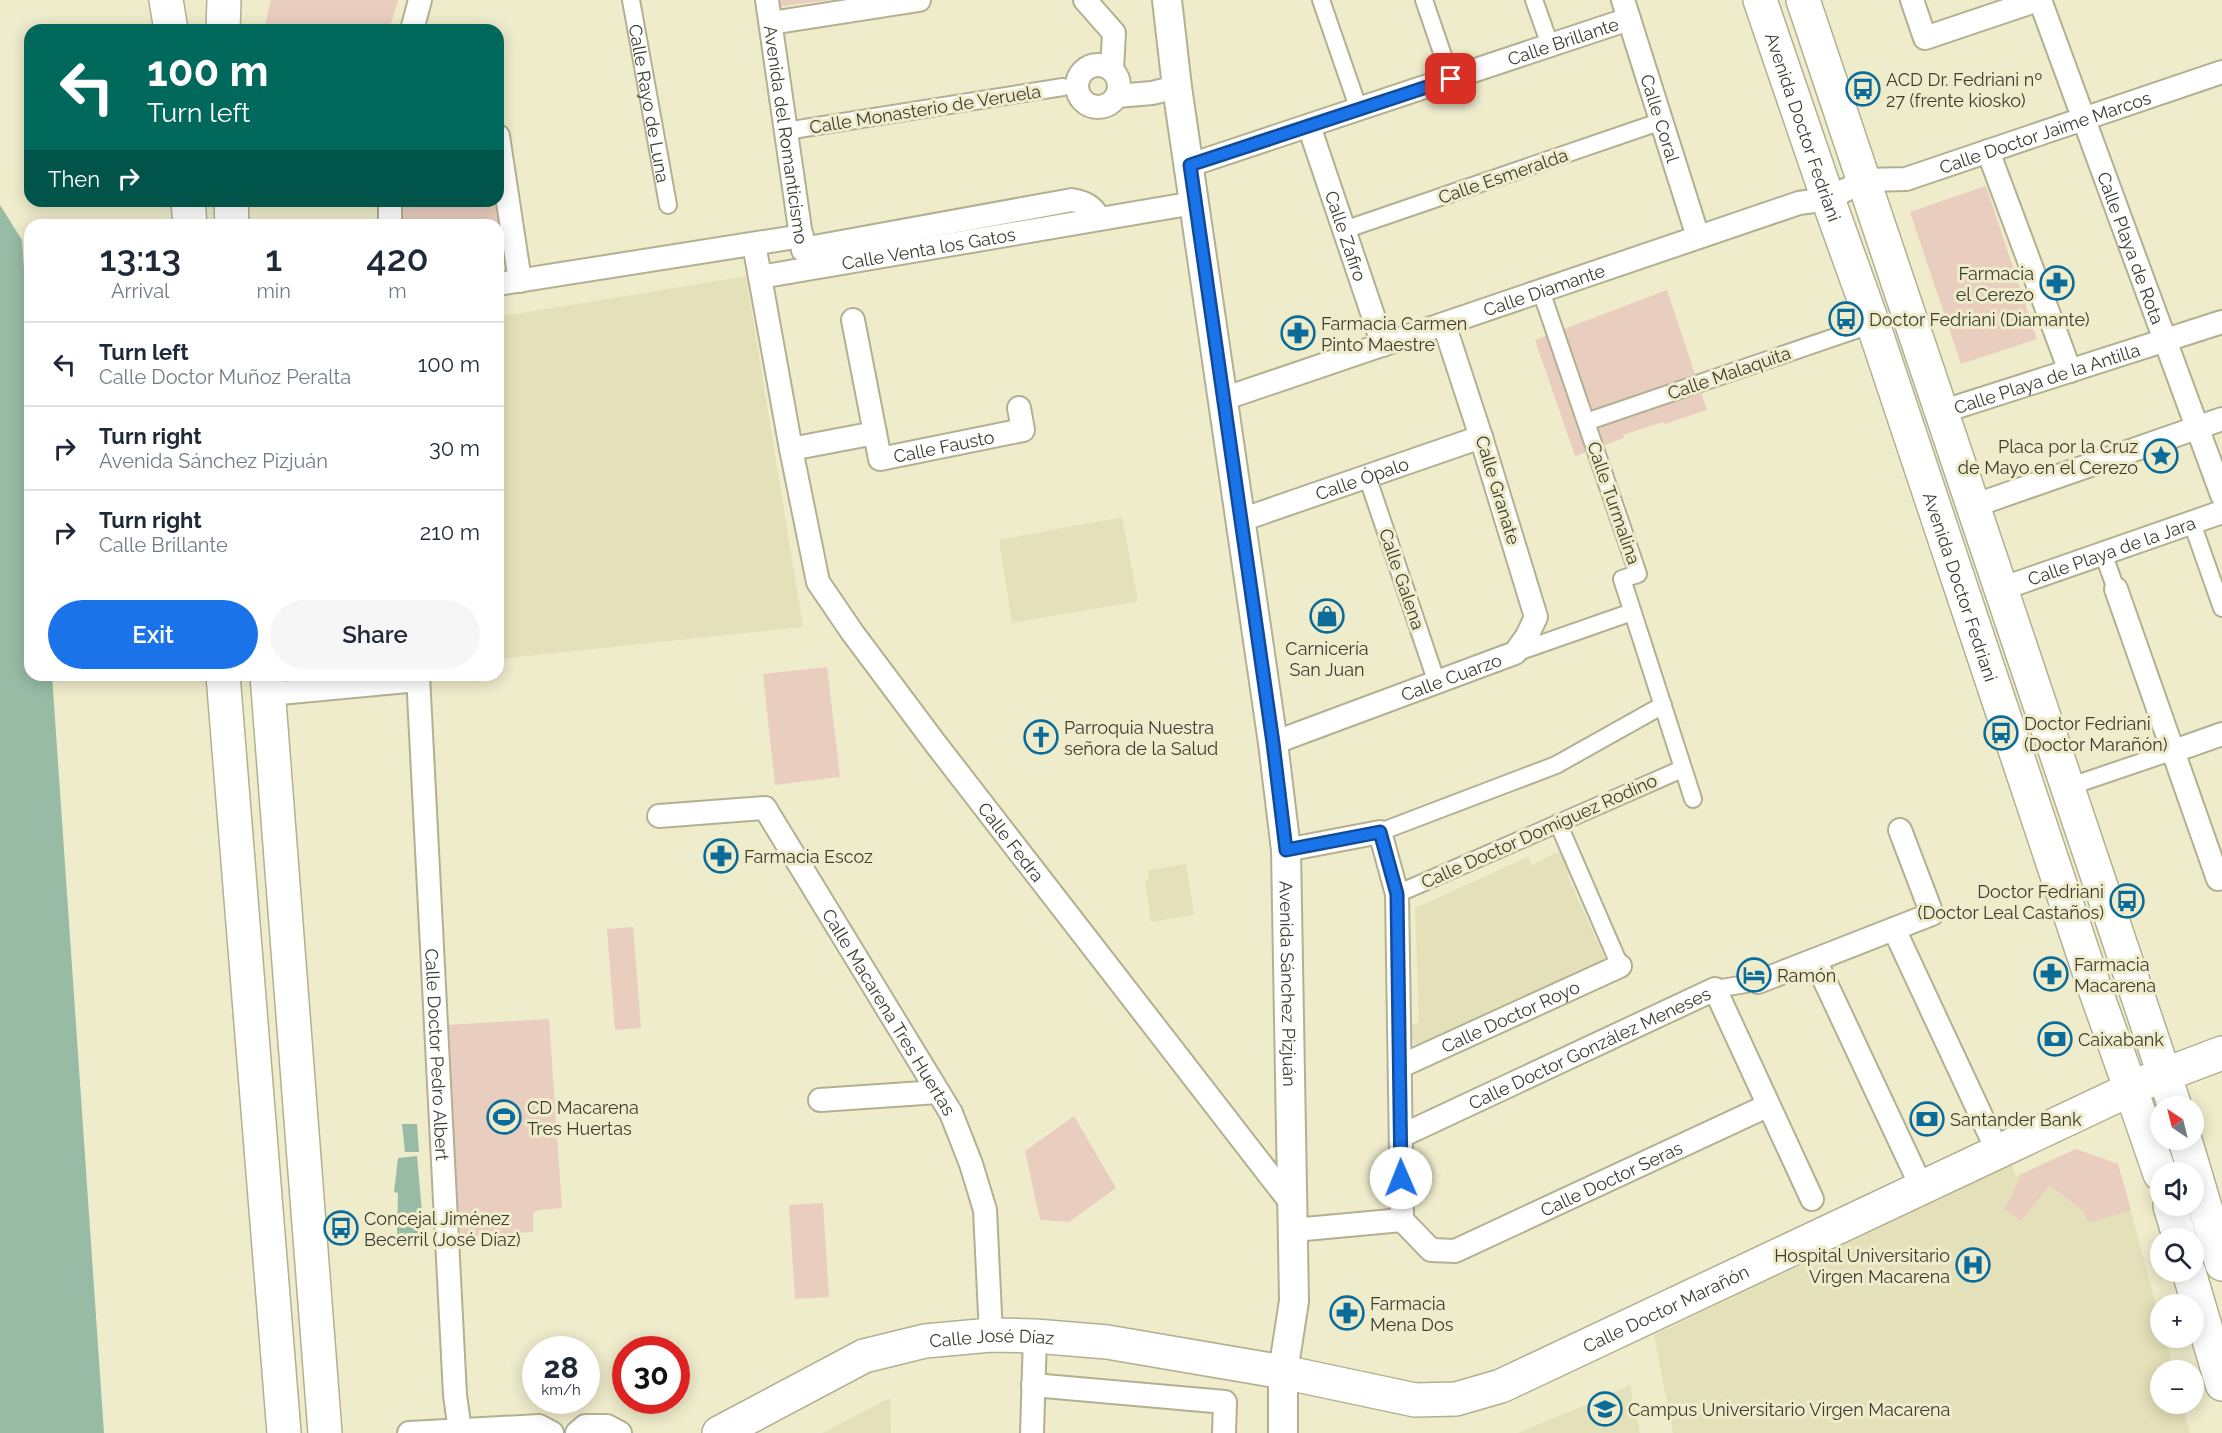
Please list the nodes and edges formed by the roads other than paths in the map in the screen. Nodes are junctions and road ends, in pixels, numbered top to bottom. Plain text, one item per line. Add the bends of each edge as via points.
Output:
1 (166, 0) edge
2 (224, 0) edge
3 (420, 0) edge
4 (631, 0) edge
5 (767, 0) edge
6 (919, 0) edge
7 (1085, 0) edge
8 (1167, 0) edge
9 (1321, 0) edge
10 (1424, 0) edge
11 (1534, 0) edge
12 (1760, 0) edge
13 (1803, 0) edge
14 (1912, 0) edge
15 (2028, 2) edge
16 (1626, 9) edge
17 (771, 23) junction
18 (170, 24) edge
19 (223, 24) edge
20 (414, 24) edge
21 (1550, 45) junction
22 (1112, 69) junction
23 (2222, 72) edge
24 (1451, 79) junction
25 (1063, 87) dead end
26 (1177, 87) junction
27 (1117, 96) junction
28 (1359, 110) junction
29 (2084, 119) junction
30 (1662, 121) junction
31 (1309, 126) junction
32 (786, 131) junction
33 (1988, 151) junction
34 (1190, 165) junction
35 (504, 176) edge
36 (1865, 180) junction
37 (1828, 199) junction
38 (1194, 203) junction
39 (668, 206) dead end
40 (1344, 230) junction
41 (1698, 237) junction
42 (754, 244) junction
43 (804, 251) junction
44 (760, 277) junction
45 (520, 281) junction
46 (504, 283) edge
47 (1541, 291) junction
48 (853, 320) dead end
49 (2222, 322) edge
50 (1444, 324) junction
51 (1873, 324) junction
52 (2165, 340) junction
53 (1383, 345) junction
54 (2070, 371) junction
55 (1223, 399) junction
56 (1019, 408) dead end
57 (1941, 412) junction
58 (2222, 419) edge
59 (1586, 422) junction
60 (2198, 428) junction
61 (875, 433) junction
62 (1481, 437) junction
63 (791, 449) junction
64 (1367, 476) junction
65 (2222, 495) edge
66 (1973, 506) junction
67 (2222, 512) edge
68 (1241, 520) junction
69 (2192, 522) junction
70 (2103, 553) junction
71 (2115, 588) joint
72 (2001, 589) junction
73 (2222, 609) edge
74 (1632, 612) junction
75 (1515, 653) junction
76 (223, 681) edge
77 (332, 681) edge
78 (418, 681) edge
79 (1437, 682) junction
80 (268, 684) edge
81 (1663, 705) junction
82 (2222, 734) edge
83 (1273, 743) junction
84 (2174, 751) junction
85 (1682, 769) junction
86 (2068, 787) junction
87 (1693, 799) dead end
88 (659, 816) dead end
89 (1558, 823) junction
90 (1900, 830) dead end
91 (1380, 832) junction
92 (1286, 850) junction
93 (2222, 878) edge
94 (1397, 894) junction
95 (1894, 929) junction
96 (1815, 960) junction
97 (1620, 966) joint
98 (1758, 982) joint
99 (1715, 989) junction
100 (2222, 1053) edge
101 (1401, 1066) junction
102 (2164, 1074) junction
103 (2131, 1090) junction
104 (938, 1092) junction
105 (2171, 1096) edge
106 (820, 1100) dead end
107 (1767, 1106) junction
108 (1401, 1136) junction
109 (2188, 1150) edge
110 (1998, 1152) junction
111 (2156, 1162) edge
112 (1922, 1188) junction
113 (1812, 1199) dead end
114 (1293, 1217) junction
115 (1402, 1220) junction
116 (2222, 1264) edge
117 (2193, 1282) edge
118 (991, 1335) junction
119 (1035, 1336) junction
120 (1282, 1372) junction
121 (2222, 1383) edge
122 (1033, 1385) junction
123 (460, 1431) junction
124 (284, 1433) edge
125 (325, 1433) edge
126 (409, 1433) edge
127 (552, 1433) edge
128 (577, 1433) edge
129 (620, 1433) edge
130 (718, 1433) edge
131 (1032, 1433) edge
132 (1224, 1433) edge
133 (1283, 1433) edge

1 - 18 main road
2 - 19 main road
3 - 20 street
4 - 39 street, Calle Rayo de Luna
5 - 17 street, Avenida del Romanticismo
6 - 17 street
7 - 22 street via 1114,33
8 - 26 street, Avenida Sánchez Pizjuán
9 - 28 street
10 - 24 street
11 - 21 street
12 - 37 main road, Avenida Doctor Fedriani
13 - 36 main road, Avenida Doctor Fedriani
14 - 15 street via 1925,38
15 - 29 street, Calle Playa de Rota
16 - 21 street, Calle Brillante
16 - 30 street, Calle Coral
17 - 32 street, Avenida del Romanticismo
21 - 24 street, Calle Brillante
22 - 27 street via 1119,81
22 - 27 street via 1099,64 1087,68 1078,78 1077,92 1092,107 1107,106
23 - 29 street, Calle Doctor Jaime Marcos
24 - 28 street, Calle Brillante
25 - 32 street, Calle Monasterio de Veruela
26 - 27 street
26 - 34 street, Avenida Sánchez Pizjuán
28 - 31 street, Calle Brillante
29 - 33 street, Calle Doctor Jaime Marcos
29 - 52 street, Calle Playa de Rota
30 - 40 street, Calle Esmeralda
30 - 41 street, Calle Coral
31 - 34 street, Calle Brillante
31 - 40 street, Calle Zafiro
32 - 43 street, Avenida del Romanticismo
33 - 36 street, Calle Doctor Jaime Marcos via 1905,179
33 - 54 street
34 - 38 street, Avenida Sánchez Pizjuán
35 - 45 street
36 - 37 street, Calle Diamante
36 - 57 main road, Avenida Doctor Fedriani
37 - 41 street, Calle Diamante via 1799,203
37 - 51 main road, Avenida Doctor Fedriani
38 - 43 street, Calle Venta los Gatos via 1098,219
38 - 55 street, Avenida Sánchez Pizjuán
40 - 53 street, Calle Zafiro
41 - 47 street, Calle Diamante
42 - 43 street, Calle Venta los Gatos
42 - 44 street
42 - 45 street, Calle Venta los Gatos
43 - 44 street, Calle Venta los Gatos
44 - 63 street
45 - 46 street, Calle Venta los Gatos
47 - 50 street, Calle Diamante
47 - 59 street, Calle Turmalina
48 - 61 street
49 - 52 street, Calle Playa de la Antilla
50 - 53 street, Calle Diamante
50 - 62 street, Calle Granate
51 - 59 street, Calle Malaquita
51 - 103 main road, Avenida Doctor Fedriani
52 - 54 street, Calle Playa de la Antilla
52 - 60 street, Calle Playa de Rota
53 - 55 street, Calle Diamante
54 - 57 street, Calle Playa de la Antilla
55 - 68 street, Avenida Sánchez Pizjuán
56 - 61 street, Calle Fausto via 1023,430 880,459
57 - 66 main road, Avenida Doctor Fedriani
58 - 60 street
59 - 74 street, Calle Turmalina via 1638,573 1622,579
60 - 65 street, Calle Playa de Rota
60 - 66 street
61 - 63 street, Calle Fausto
62 - 64 street, Calle Ópalo
62 - 75 street, Calle Granate via 1536,617
63 - 114 street, Calle Fedra via 818,582
64 - 68 street, Calle Ópalo
64 - 79 street, Calle Galena
66 - 72 main road, Avenida Doctor Fedriani
67 - 69 street, Calle Playa de la Jara
68 - 83 street, Avenida Sánchez Pizjuán
69 - 70 street, Calle Playa de la Jara
69 - 73 street
70 - 71 street
70 - 72 street, Calle Playa de la Jara
71 - 84 street
72 - 86 main road, Avenida Doctor Fedriani
74 - 75 street, Calle Cuarzo
74 - 81 street, Calle Turmalina
75 - 79 street, Calle Cuarzo
76 - 124 main road
77 - 80 street
78 - 123 street, Calle Doctor Pedro Albert via 454,1383
79 - 83 street, Calle Cuarzo
80 - 125 main road
81 - 85 street, Calle Turmalina
81 - 91 street via 1556,765
82 - 84 street
83 - 92 street, Avenida Sánchez Pizjuán
84 - 86 street
84 - 93 street via 2218,879
85 - 87 street, Calle Turmalina
85 - 89 street, Calle Doctor Domíguez Rodino
86 - 102 main road, Avenida Doctor Fedriani
88 - 104 street, Calle Macarena Tres Huertas via 765,808
89 - 94 street, Calle Doctor Domíguez Rodino
89 - 97 street
90 - 95 street, Calle Doctor González Meneses via 1932,914
91 - 92 street
91 - 94 street
92 - 114 street, Avenida Sánchez Pizjuán
94 - 101 street
95 - 96 street, Calle Doctor González Meneses
95 - 110 street
96 - 98 street, Calle Doctor González Meneses
96 - 112 street
97 - 101 street, Calle Doctor Royo
98 - 99 street, Calle Doctor González Meneses
99 - 107 street
99 - 108 street, Calle Doctor González Meneses
100 - 102 main road, Calle Doctor Marañón
101 - 108 street
102 - 103 main road, Calle Doctor Marañón
102 - 105 main road, Avenida Doctor Fedriani
103 - 110 main road, Calle Doctor Marañón
103 - 111 main road, Avenida Doctor Fedriani
104 - 106 street
104 - 118 street, Calle Macarena Tres Huertas via 951,1113 985,1210
107 - 113 street
107 - 115 street, Calle Doctor Seras via 1455,1251 1431,1250
108 - 115 street
109 - 116 main road
110 - 112 main road, Calle Doctor Marañón
112 - 120 main road, Calle Doctor Marañón via 1500,1386 1456,1399 1415,1400
114 - 115 street
114 - 120 street, Avenida Sánchez Pizjuán via 1294,1300
117 - 121 main road
118 - 119 main road, Calle José Díaz
118 - 130 main road, Calle José Díaz via 926,1341 864,1356
119 - 120 main road, Calle José Díaz via 1100,1341
119 - 122 street
120 - 133 street, Avenida Sánchez Pizjuán
122 - 131 street
122 - 132 street via 1225,1402
123 - 126 street
123 - 127 street via 539,1426
128 - 129 street via 585,1426 607,1426

